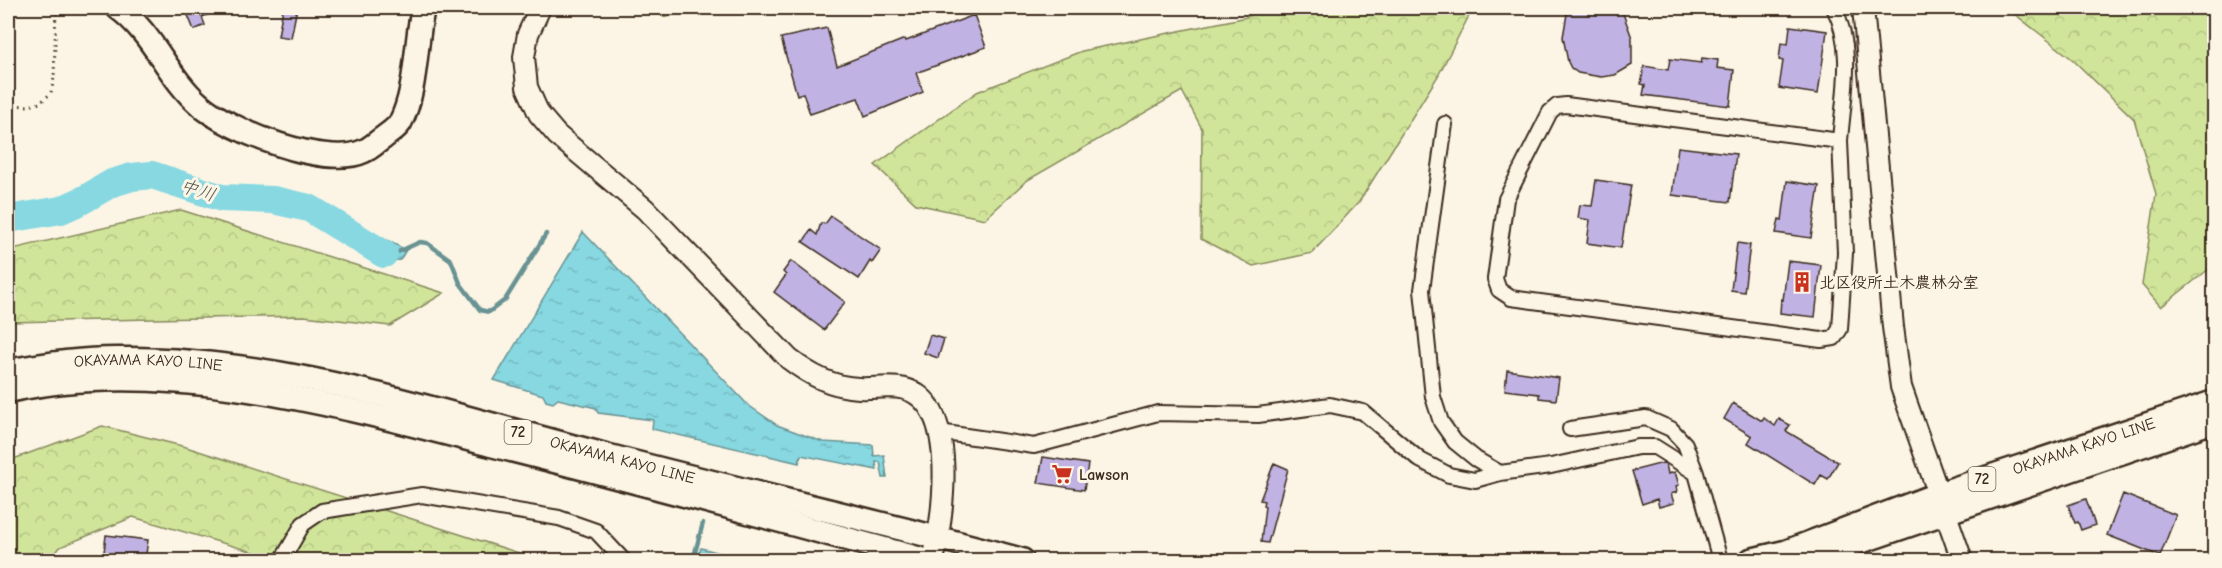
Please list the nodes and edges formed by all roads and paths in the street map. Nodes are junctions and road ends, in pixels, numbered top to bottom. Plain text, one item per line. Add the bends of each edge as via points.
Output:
1 (56, 8) edge
2 (118, 8) edge
3 (423, 8) edge
4 (540, 8) edge
5 (1834, 8) edge
6 (1863, 8) edge
7 (8, 105) edge
8 (1445, 124) dead end
9 (1840, 141) junction
10 (8, 371) edge
11 (8, 391) edge
12 (2214, 402) edge
13 (2214, 421) edge
14 (1570, 429) dead end
15 (939, 432) junction
16 (1500, 473) junction
17 (1696, 473) junction
18 (1941, 503) junction
19 (938, 538) junction
20 (282, 561) edge
21 (623, 561) edge
22 (925, 561) edge
23 (933, 561) edge
24 (1022, 561) edge
25 (1720, 561) edge
26 (1751, 561) edge
27 (1807, 561) edge
28 (1962, 561) edge

1 - 7 path via 51,93 40,103
2 - 3 main road via 148,36 174,77 200,105 230,126 315,155 336,156 363,152 398,126 408,103
4 - 15 street via 528,34 524,57 527,87 539,114 557,135 645,209 789,359 832,384 914,393 934,415
5 - 9 street via 1847,49
6 - 18 street via 1901,387
8 - 16 street via 1422,290 1433,397 1441,422 1455,442
9 - 9 street via 1557,106 1550,112 1506,199 1495,279 1499,290 1511,298 1821,340 1834,338 1840,329 1845,253
10 - 19 main road, OKAYAMA KAYO LINE / 72 via 55,362 116,359 183,361 254,370 346,387
11 - 22 main road, OKAYAMA KAYO LINE / 72 via 43,383 113,379 190,382 355,411 599,472
12 - 18 main road, OKAYAMA KAYO LINE / 72
13 - 18 main road, OKAYAMA KAYO LINE / 72
14 - 17 street via 1646,418 1671,429 1685,444
15 - 16 street via 1034,446 1158,413 1258,415 1330,405 1363,412 1420,460 1449,475 1476,480
15 - 19 street via 943,474
16 - 17 street via 1655,447
17 - 25 street
18 - 26 main road, OKAYAMA KAYO LINE / 72
18 - 27 main road, OKAYAMA KAYO LINE / 72
18 - 28 street
19 - 23 street
19 - 24 main road, OKAYAMA KAYO LINE / 72
20 - 21 street via 303,524 322,511 422,495 559,518 596,531

